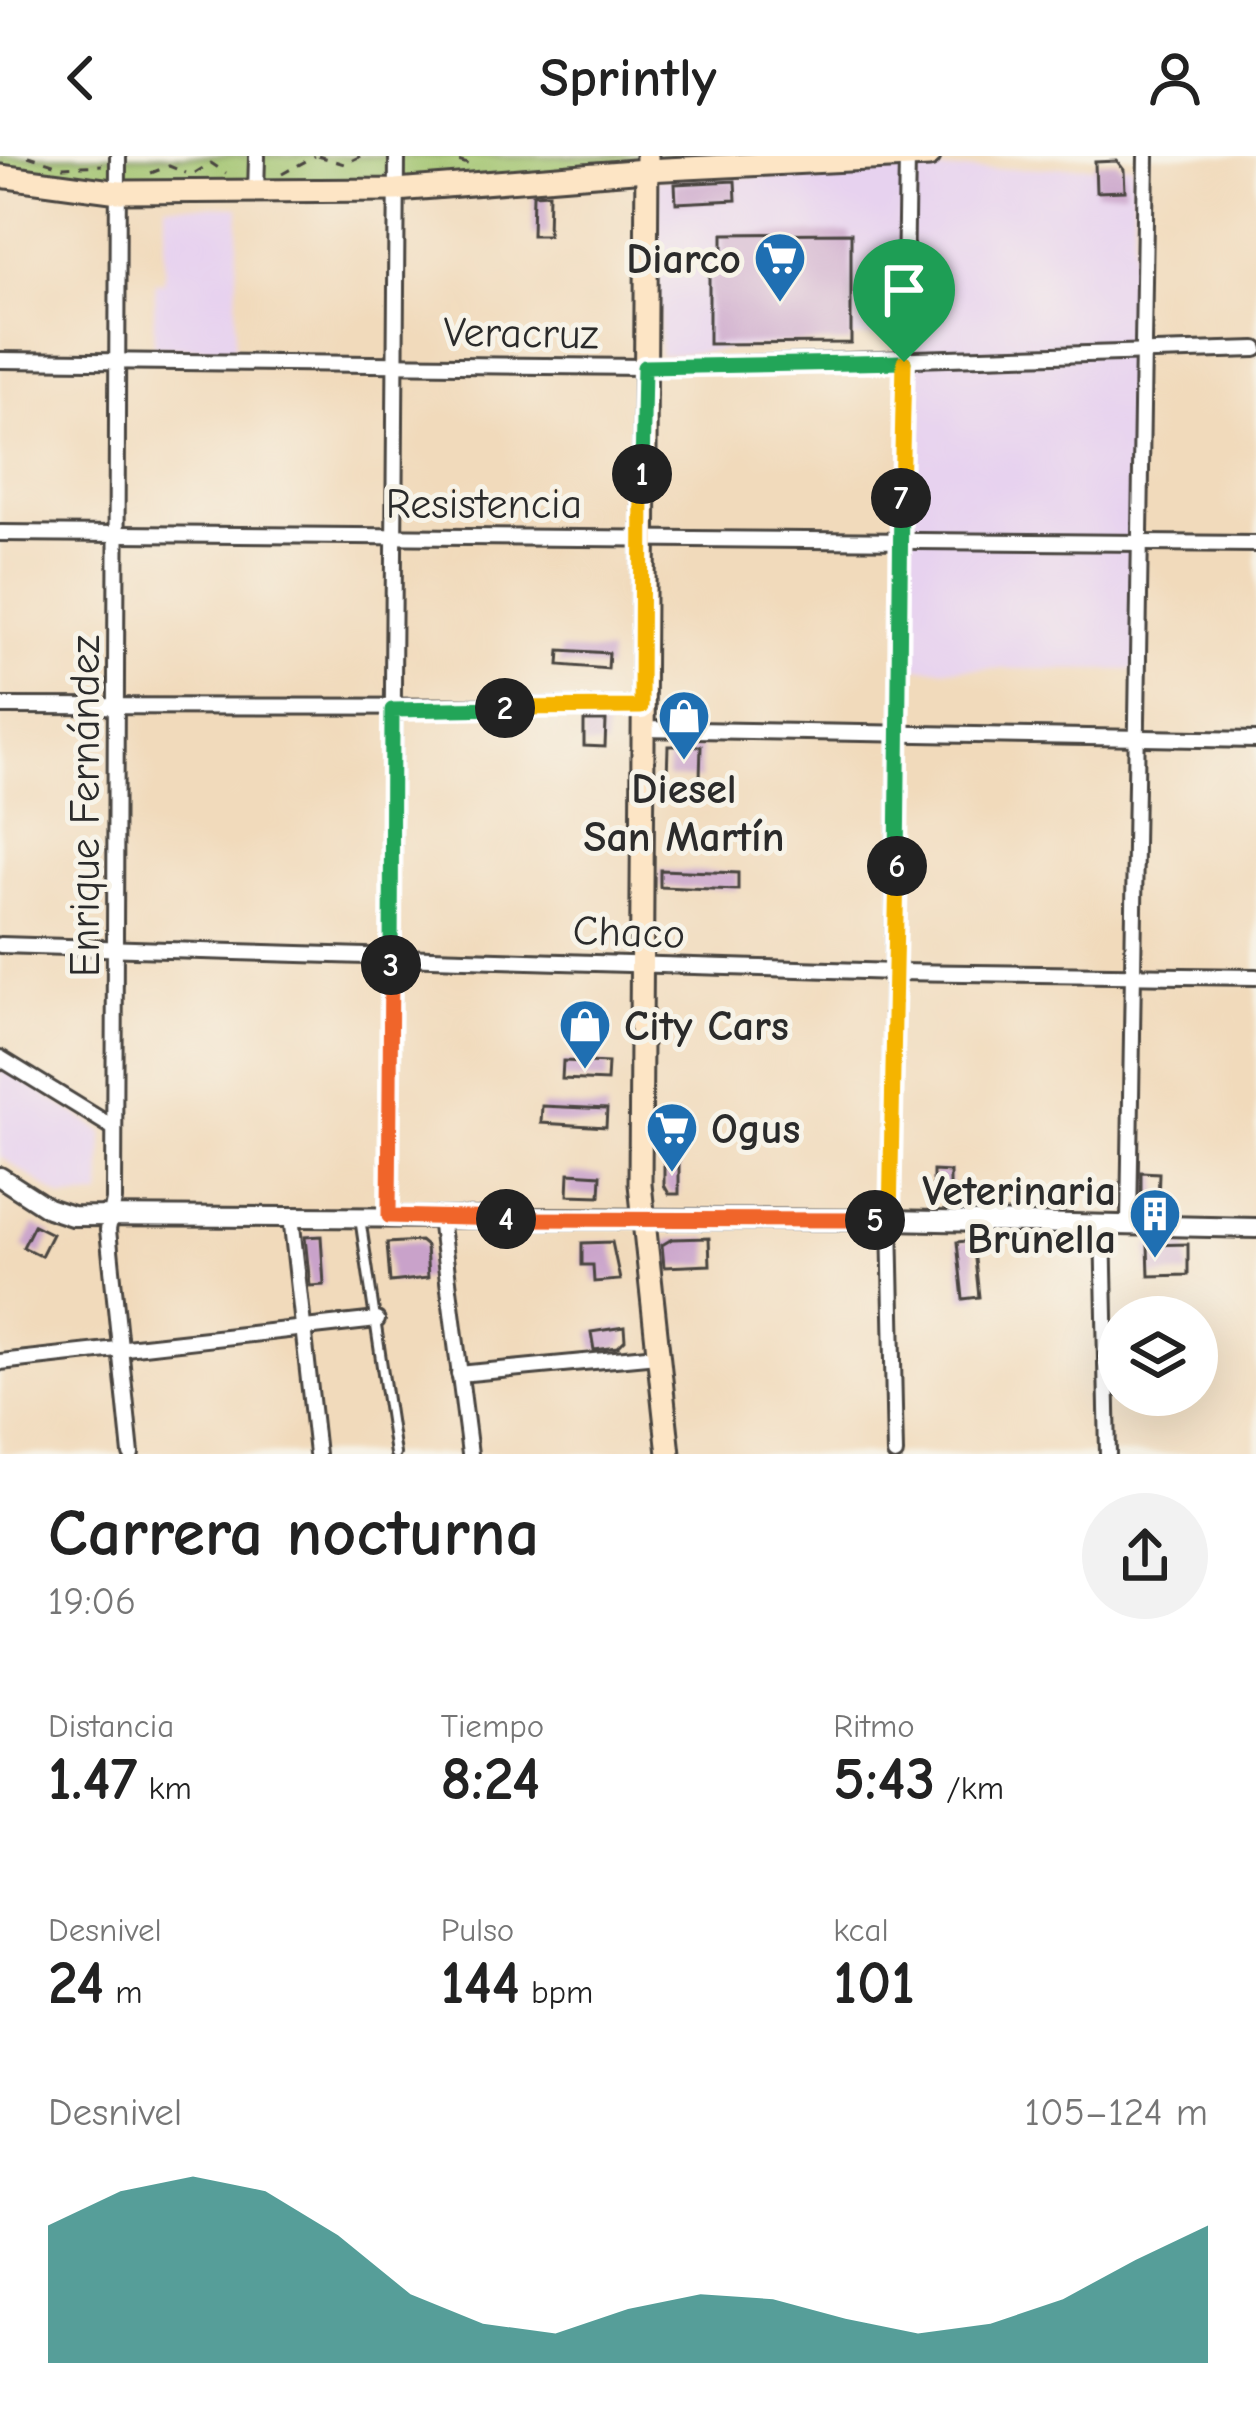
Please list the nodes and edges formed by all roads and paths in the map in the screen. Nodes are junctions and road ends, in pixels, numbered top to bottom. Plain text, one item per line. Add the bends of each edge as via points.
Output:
1 (28, 156) edge
2 (257, 156) edge
3 (316, 156) edge
4 (361, 156) edge
5 (397, 156) edge
6 (442, 156) edge
7 (929, 156) edge
8 (1146, 156) edge
9 (907, 157) edge
10 (873, 158) edge
11 (646, 163) edge
12 (483, 166) dead end
13 (119, 173) edge
14 (0, 176) edge
15 (257, 186) junction
16 (396, 190) junction
17 (1256, 349) edge
18 (1141, 352) junction
19 (0, 360) edge
20 (904, 362) junction
21 (118, 363) junction
22 (397, 363) junction
23 (644, 367) junction
24 (0, 533) edge
25 (118, 534) junction
26 (394, 536) junction
27 (642, 537) junction
28 (900, 538) junction
29 (1140, 542) junction
30 (1256, 544) edge
31 (0, 706) edge
32 (118, 708) junction
33 (392, 710) junction
34 (641, 718) junction
35 (899, 732) junction
36 (1136, 738) junction
37 (1256, 740) edge
38 (0, 945) edge
39 (116, 950) junction
40 (391, 957) junction
41 (642, 964) junction
42 (896, 972) junction
43 (1133, 975) junction
44 (1256, 977) edge
45 (0, 1058) edge
46 (114, 1128) junction
47 (0, 1177) edge
48 (111, 1216) junction
49 (291, 1216) junction
50 (360, 1216) junction
51 (389, 1216) junction
52 (440, 1218) junction
53 (642, 1220) junction
54 (890, 1220) junction
55 (1103, 1223) junction
56 (1129, 1223) junction
57 (1256, 1228) edge
58 (377, 1320) junction
59 (302, 1329) junction
60 (122, 1350) junction
61 (657, 1355) junction
62 (0, 1362) edge
63 (459, 1374) junction
64 (131, 1454) edge
65 (317, 1454) edge
66 (395, 1454) edge
67 (470, 1454) edge
68 (669, 1454) edge
69 (895, 1454) edge
70 (1108, 1454) edge

1 - 13 path
2 - 15 street
3 - 4 path via 344,164
3 - 15 path
5 - 16 street
6 - 12 path
7 - 9 main road
8 - 18 street
9 - 10 main road
9 - 20 street
10 - 11 main road
11 - 16 main road
11 - 23 main road
13 - 14 main road
13 - 15 main road
13 - 15 path via 143,177 169,166 193,174 214,163
13 - 21 street, Enrique Fernández
15 - 16 main road
16 - 22 street
17 - 18 street, Veracruz
18 - 20 street, Veracruz
18 - 29 street
19 - 21 street, Veracruz
20 - 23 street, Veracruz
20 - 28 street
21 - 22 street, Veracruz
21 - 25 street, Enrique Fernández
22 - 23 street, Veracruz
22 - 26 street
23 - 27 main road
24 - 25 street, Resistencia
25 - 26 street, Resistencia
25 - 32 street, Enrique Fernández
26 - 27 street, Resistencia
26 - 33 street
27 - 28 street, Resistencia
27 - 34 main road
28 - 29 street, Resistencia
28 - 35 street
29 - 30 street, Resistencia
29 - 36 street
31 - 32 street
32 - 33 street
32 - 39 street, Enrique Fernández
33 - 34 street
33 - 40 street
34 - 35 street
34 - 41 main road
35 - 36 street
35 - 42 street
36 - 37 street
36 - 43 street
38 - 39 street, Chaco
39 - 40 street, Chaco
39 - 46 street, Enrique Fernández
40 - 41 street, Chaco
40 - 51 street
41 - 42 street, Chaco
41 - 53 main road
42 - 43 street, Chaco
42 - 54 street
43 - 44 street, Chaco
43 - 56 street
45 - 46 street
46 - 48 street, Enrique Fernández
47 - 48 street via 60,1213
48 - 49 street
48 - 60 street, Enrique Fernández
49 - 50 street
49 - 59 street
50 - 51 street
50 - 58 lane
51 - 52 street
52 - 53 street
52 - 63 street
53 - 54 street
53 - 61 main road
54 - 55 street
54 - 69 street
55 - 56 street
55 - 70 street
56 - 57 street
58 - 59 street
58 - 66 lane
59 - 60 street
59 - 65 street
60 - 62 street
60 - 64 street, Enrique Fernández
61 - 63 street
61 - 68 main road
63 - 67 street

